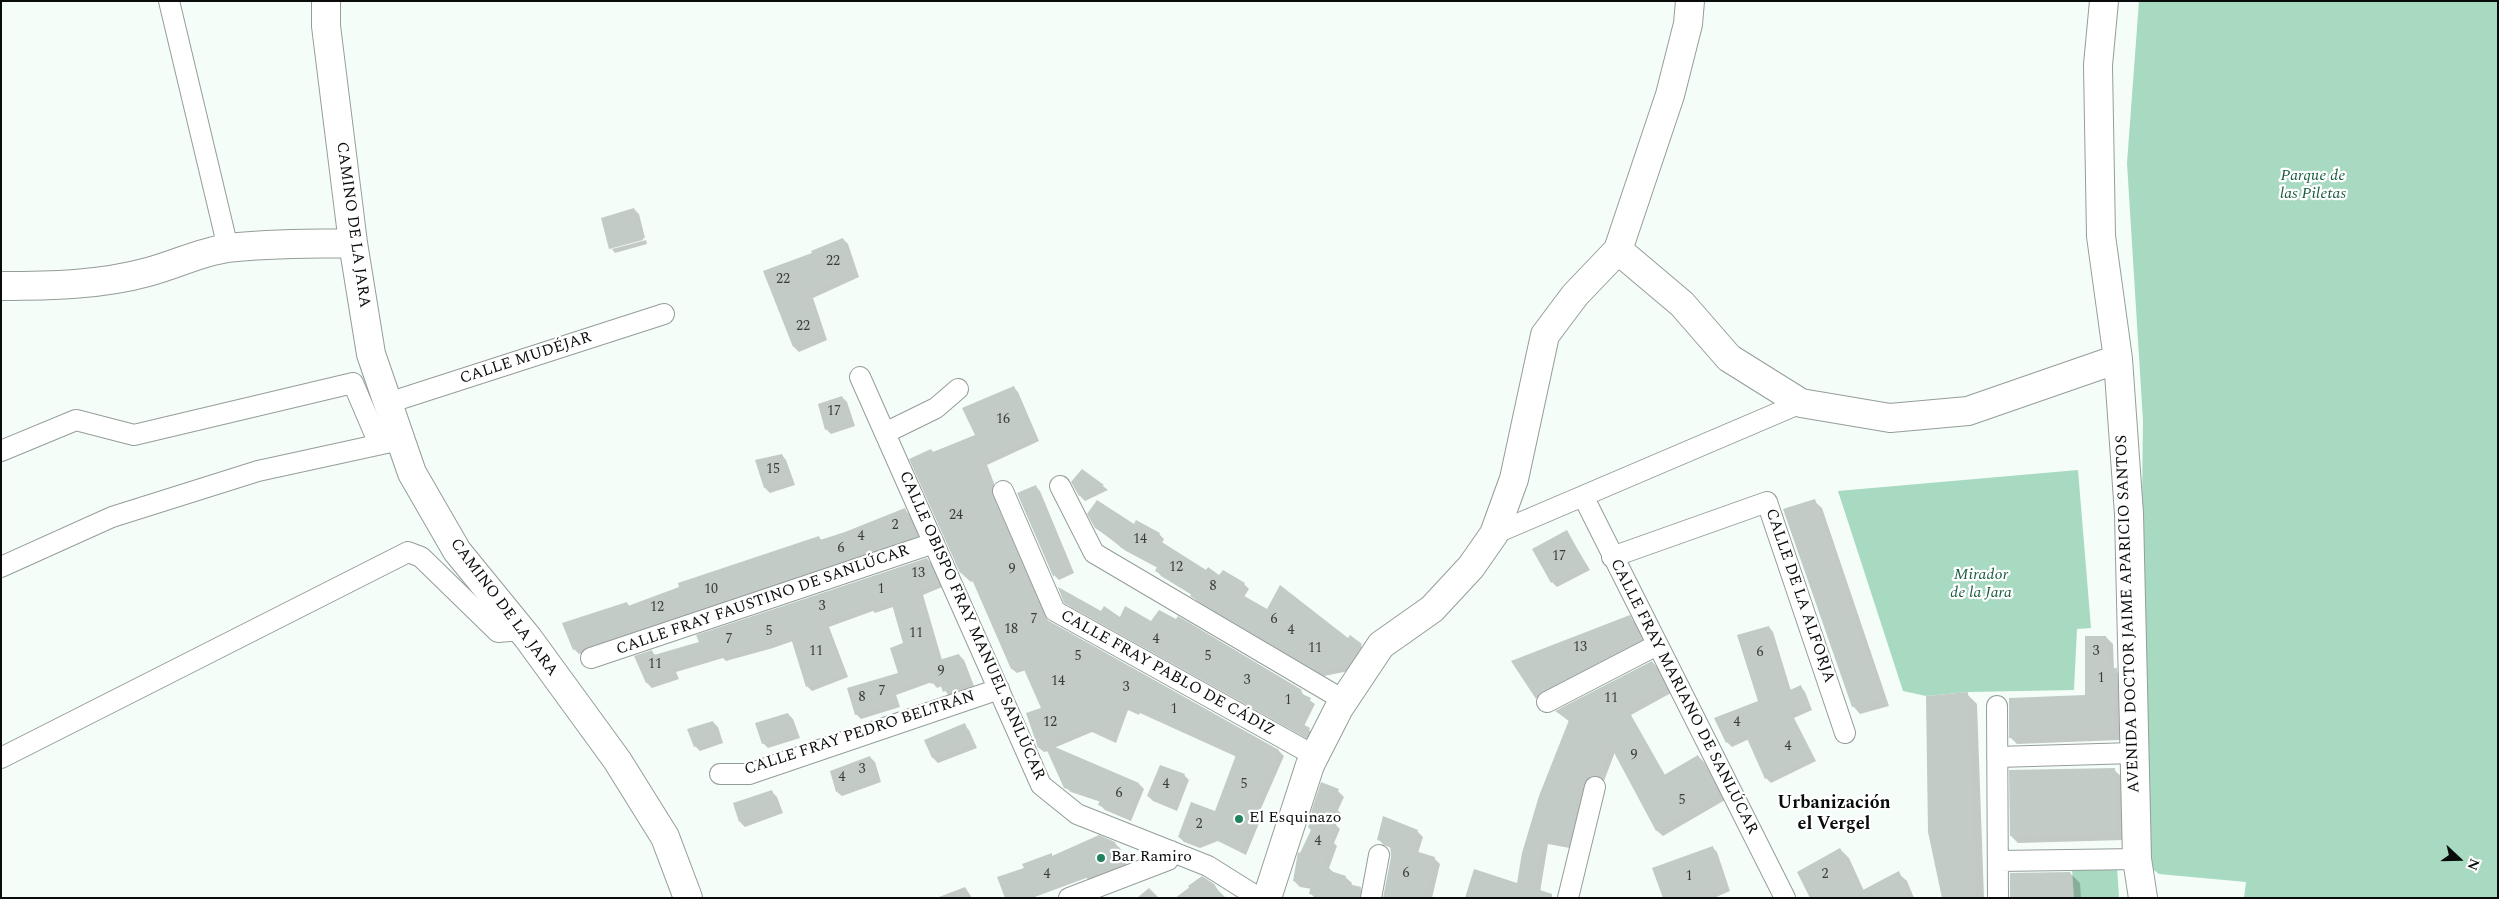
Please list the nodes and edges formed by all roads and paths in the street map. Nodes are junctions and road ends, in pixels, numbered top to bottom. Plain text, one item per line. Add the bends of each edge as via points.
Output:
1 (169, 1) edge
2 (326, 1) edge
3 (1690, 1) edge
4 (2104, 1) edge
5 (353, 243) junction
6 (228, 248) junction
7 (1618, 250) junction
8 (1, 286) edge
9 (664, 314) dead end
10 (2118, 360) junction
11 (860, 377) dead end
12 (958, 390) dead end
13 (1801, 403) junction
14 (388, 404) junction
15 (885, 433) junction
16 (390, 442) junction
17 (1, 450) edge
18 (1060, 486) dead end
19 (1004, 491) dead end
20 (1583, 496) junction
21 (1494, 534) junction
22 (934, 543) junction
23 (1612, 557) junction
24 (1, 567) edge
25 (521, 630) junction
26 (1657, 644) junction
27 (591, 658) dead end
28 (999, 689) junction
29 (1345, 701) junction
30 (1547, 702) dead end
31 (1997, 706) dead end
32 (1846, 733) dead end
33 (2134, 753) junction
34 (1315, 756) junction
35 (1998, 757) junction
36 (1, 758) edge
37 (720, 774) dead end
38 (1595, 787) dead end
39 (1172, 851) junction
40 (1379, 855) dead end
41 (2137, 859) junction
42 (1998, 861) junction
43 (688, 898) edge
44 (1069, 898) edge
45 (1259, 898) edge
46 (1267, 898) edge
47 (1371, 898) edge
48 (1568, 898) edge
49 (1785, 898) edge
50 (1998, 898) edge
51 (2143, 898) edge

1 - 6 street
2 - 5 street, CAMINO DE LA JARA via 326,26
3 - 7 street via 1688,24 1670,95
4 - 10 street, AVENIDA DOCTOR JAIME APARICIO SANTOS via 2098,65 2100,236
5 - 6 street
5 - 14 street, CAMINO DE LA JARA via 371,354
6 - 8 street via 149,272 101,281
7 - 13 street via 1682,304 1728,358
7 - 21 street via 1575,295 1545,335 1514,479
9 - 14 street, CALLE MUDÉJAR
10 - 13 street via 1968,411 1890,418
10 - 33 street, AVENIDA DOCTOR JAIME APARICIO SANTOS via 2129,514
11 - 15 street, CALLE OBISPO FRAY MANUEL SANLÚCAR
12 - 15 street via 936,408
13 - 20 street
14 - 16 street, CAMINO DE LA JARA
15 - 22 street, CALLE OBISPO FRAY MANUEL SANLÚCAR
16 - 17 street via 353,383 134,434 76,420
16 - 24 street via 258,471 112,517
16 - 25 street, CAMINO DE LA JARA via 412,473 457,551
18 - 29 street via 1094,553
19 - 34 street, CALLE FRAY PABLO DE CÁDIZ via 1055,611
20 - 21 street
20 - 23 street, CALLE FRAY MARIANO DE SANLÚCAR
21 - 29 street via 1471,567 1432,609 1381,645
22 - 27 street, CALLE FRAY FAUSTINO DE SANLÚCAR
22 - 28 street, CALLE OBISPO FRAY MANUEL SANLÚCAR
23 - 26 street, CALLE FRAY MARIANO DE SANLÚCAR
23 - 32 street, CALLE DE LA ALFORJA via 1767,502
25 - 36 street via 498,632 421,556 408,552
25 - 43 street, CAMINO DE LA JARA via 617,760 665,836
26 - 30 street
26 - 49 street, CALLE FRAY MARIANO DE SANLÚCAR
28 - 37 street, CALLE FRAY PEDRO BELTRÁN via 749,774
28 - 39 street, CALLE OBISPO FRAY MANUEL SANLÚCAR via 1041,785 1077,814
29 - 34 street
31 - 35 street
33 - 35 street
33 - 41 street, AVENIDA DOCTOR JAIME APARICIO SANTOS
34 - 46 street
35 - 42 street
38 - 48 street
39 - 44 street via 1168,860
39 - 45 street, CALLE OBISPO FRAY MANUEL SANLÚCAR via 1208,866
40 - 47 street
41 - 42 street
41 - 51 street, AVENIDA DOCTOR JAIME APARICIO SANTOS
42 - 50 street

